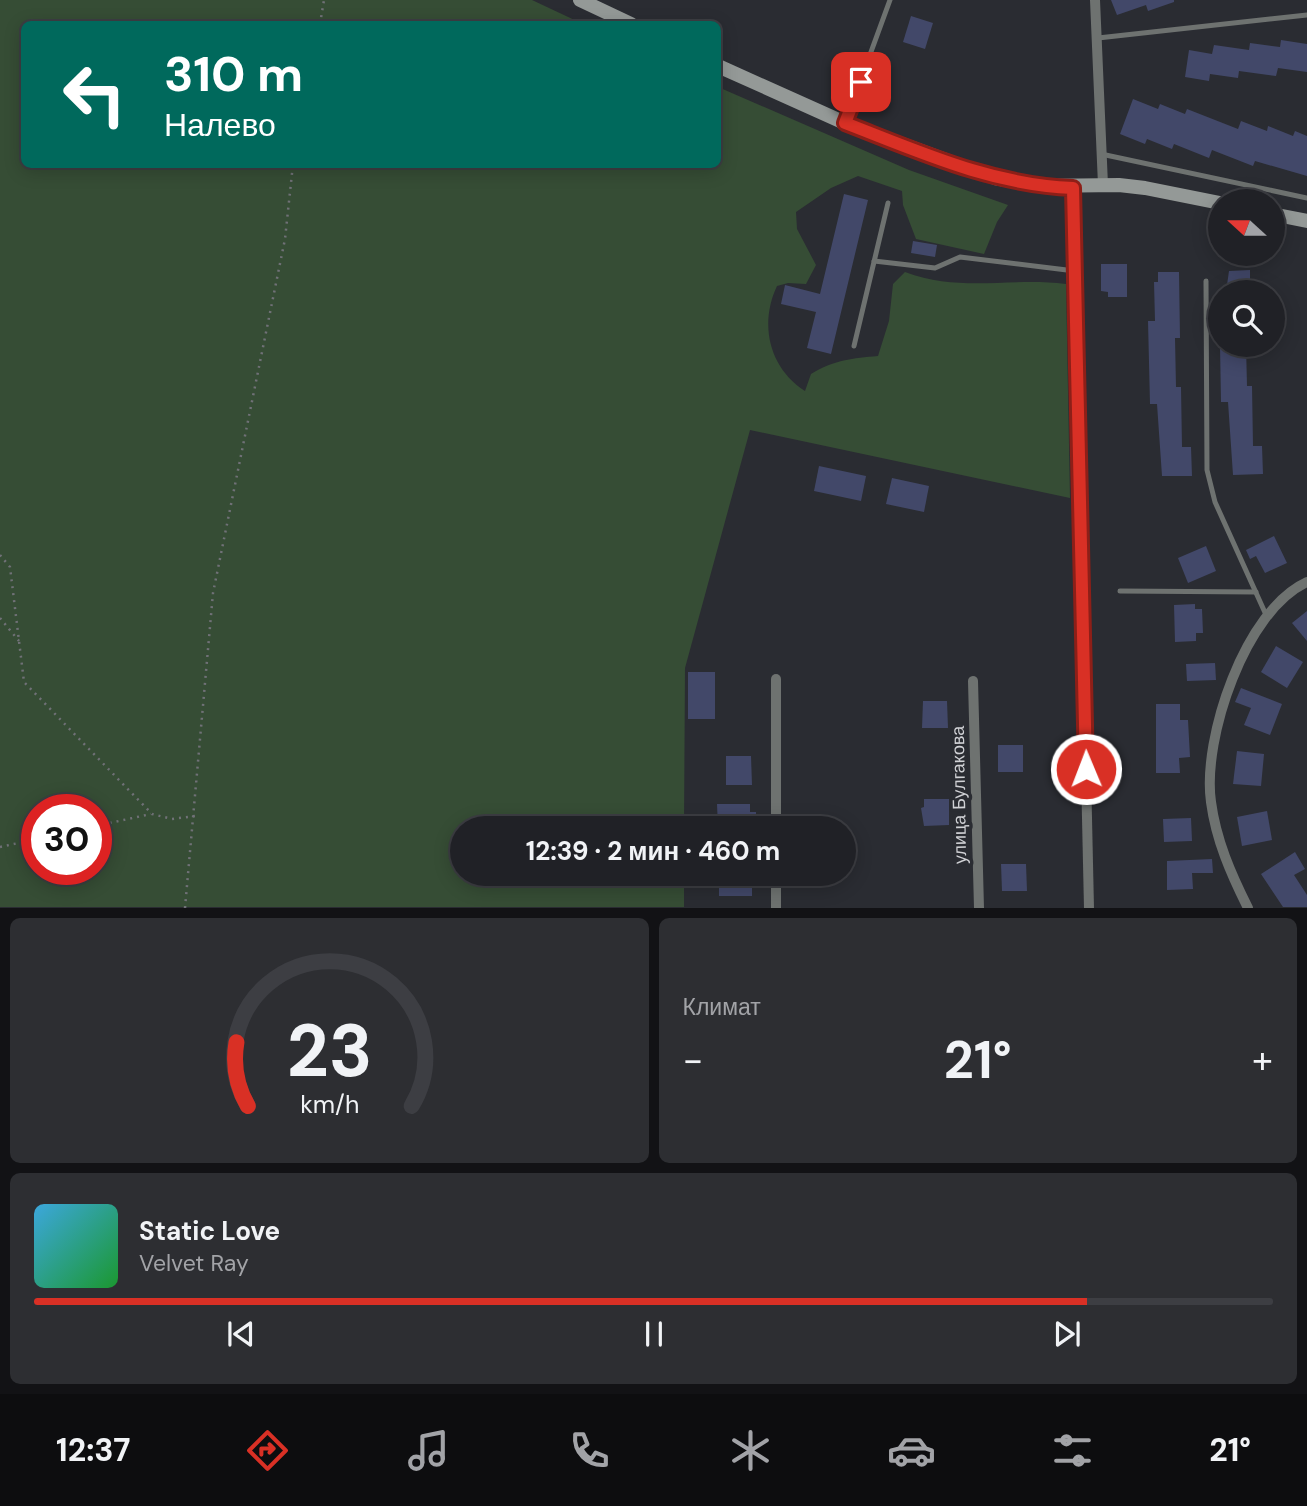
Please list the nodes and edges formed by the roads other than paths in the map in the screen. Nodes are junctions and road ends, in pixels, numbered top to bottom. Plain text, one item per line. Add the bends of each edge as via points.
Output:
1 (580, 0) edge
2 (890, 0) edge
3 (1095, 0) edge
4 (1307, 15) edge
5 (625, 21) edge
6 (1096, 39) junction
7 (721, 67) edge
8 (845, 123) junction
9 (1101, 154) junction
10 (1103, 186) junction
11 (1073, 188) junction
12 (1307, 198) edge
13 (1208, 201) edge
14 (888, 202) dead end
15 (1285, 217) edge
16 (1307, 221) edge
17 (874, 261) junction
18 (1075, 271) junction
19 (1206, 281) dead end
20 (854, 346) dead end
21 (1307, 582) edge
22 (1120, 591) dead end
23 (1256, 592) junction
24 (1267, 617) junction
25 (776, 679) dead end
26 (973, 681) dead end
27 (776, 816) edge
28 (776, 886) edge
29 (776, 908) edge
30 (979, 908) edge
31 (1089, 908) edge
32 (1248, 908) edge

1 - 5 street
2 - 8 lane
3 - 6 street
4 - 6 lane
6 - 9 street
7 - 8 street
8 - 11 street via 995,178
9 - 10 street
9 - 12 lane
10 - 11 street
10 - 13 street via 1145,188
11 - 18 street
14 - 17 lane
15 - 16 street
17 - 18 lane via 935,268 960,257
17 - 20 lane
18 - 31 street
19 - 23 lane via 1208,470 1215,502
21 - 24 street
22 - 23 lane
23 - 24 lane
24 - 32 street via 1224,698 1213,745 1210,801 1225,860
25 - 27 street
26 - 30 street, улица Булгакова
28 - 29 street

